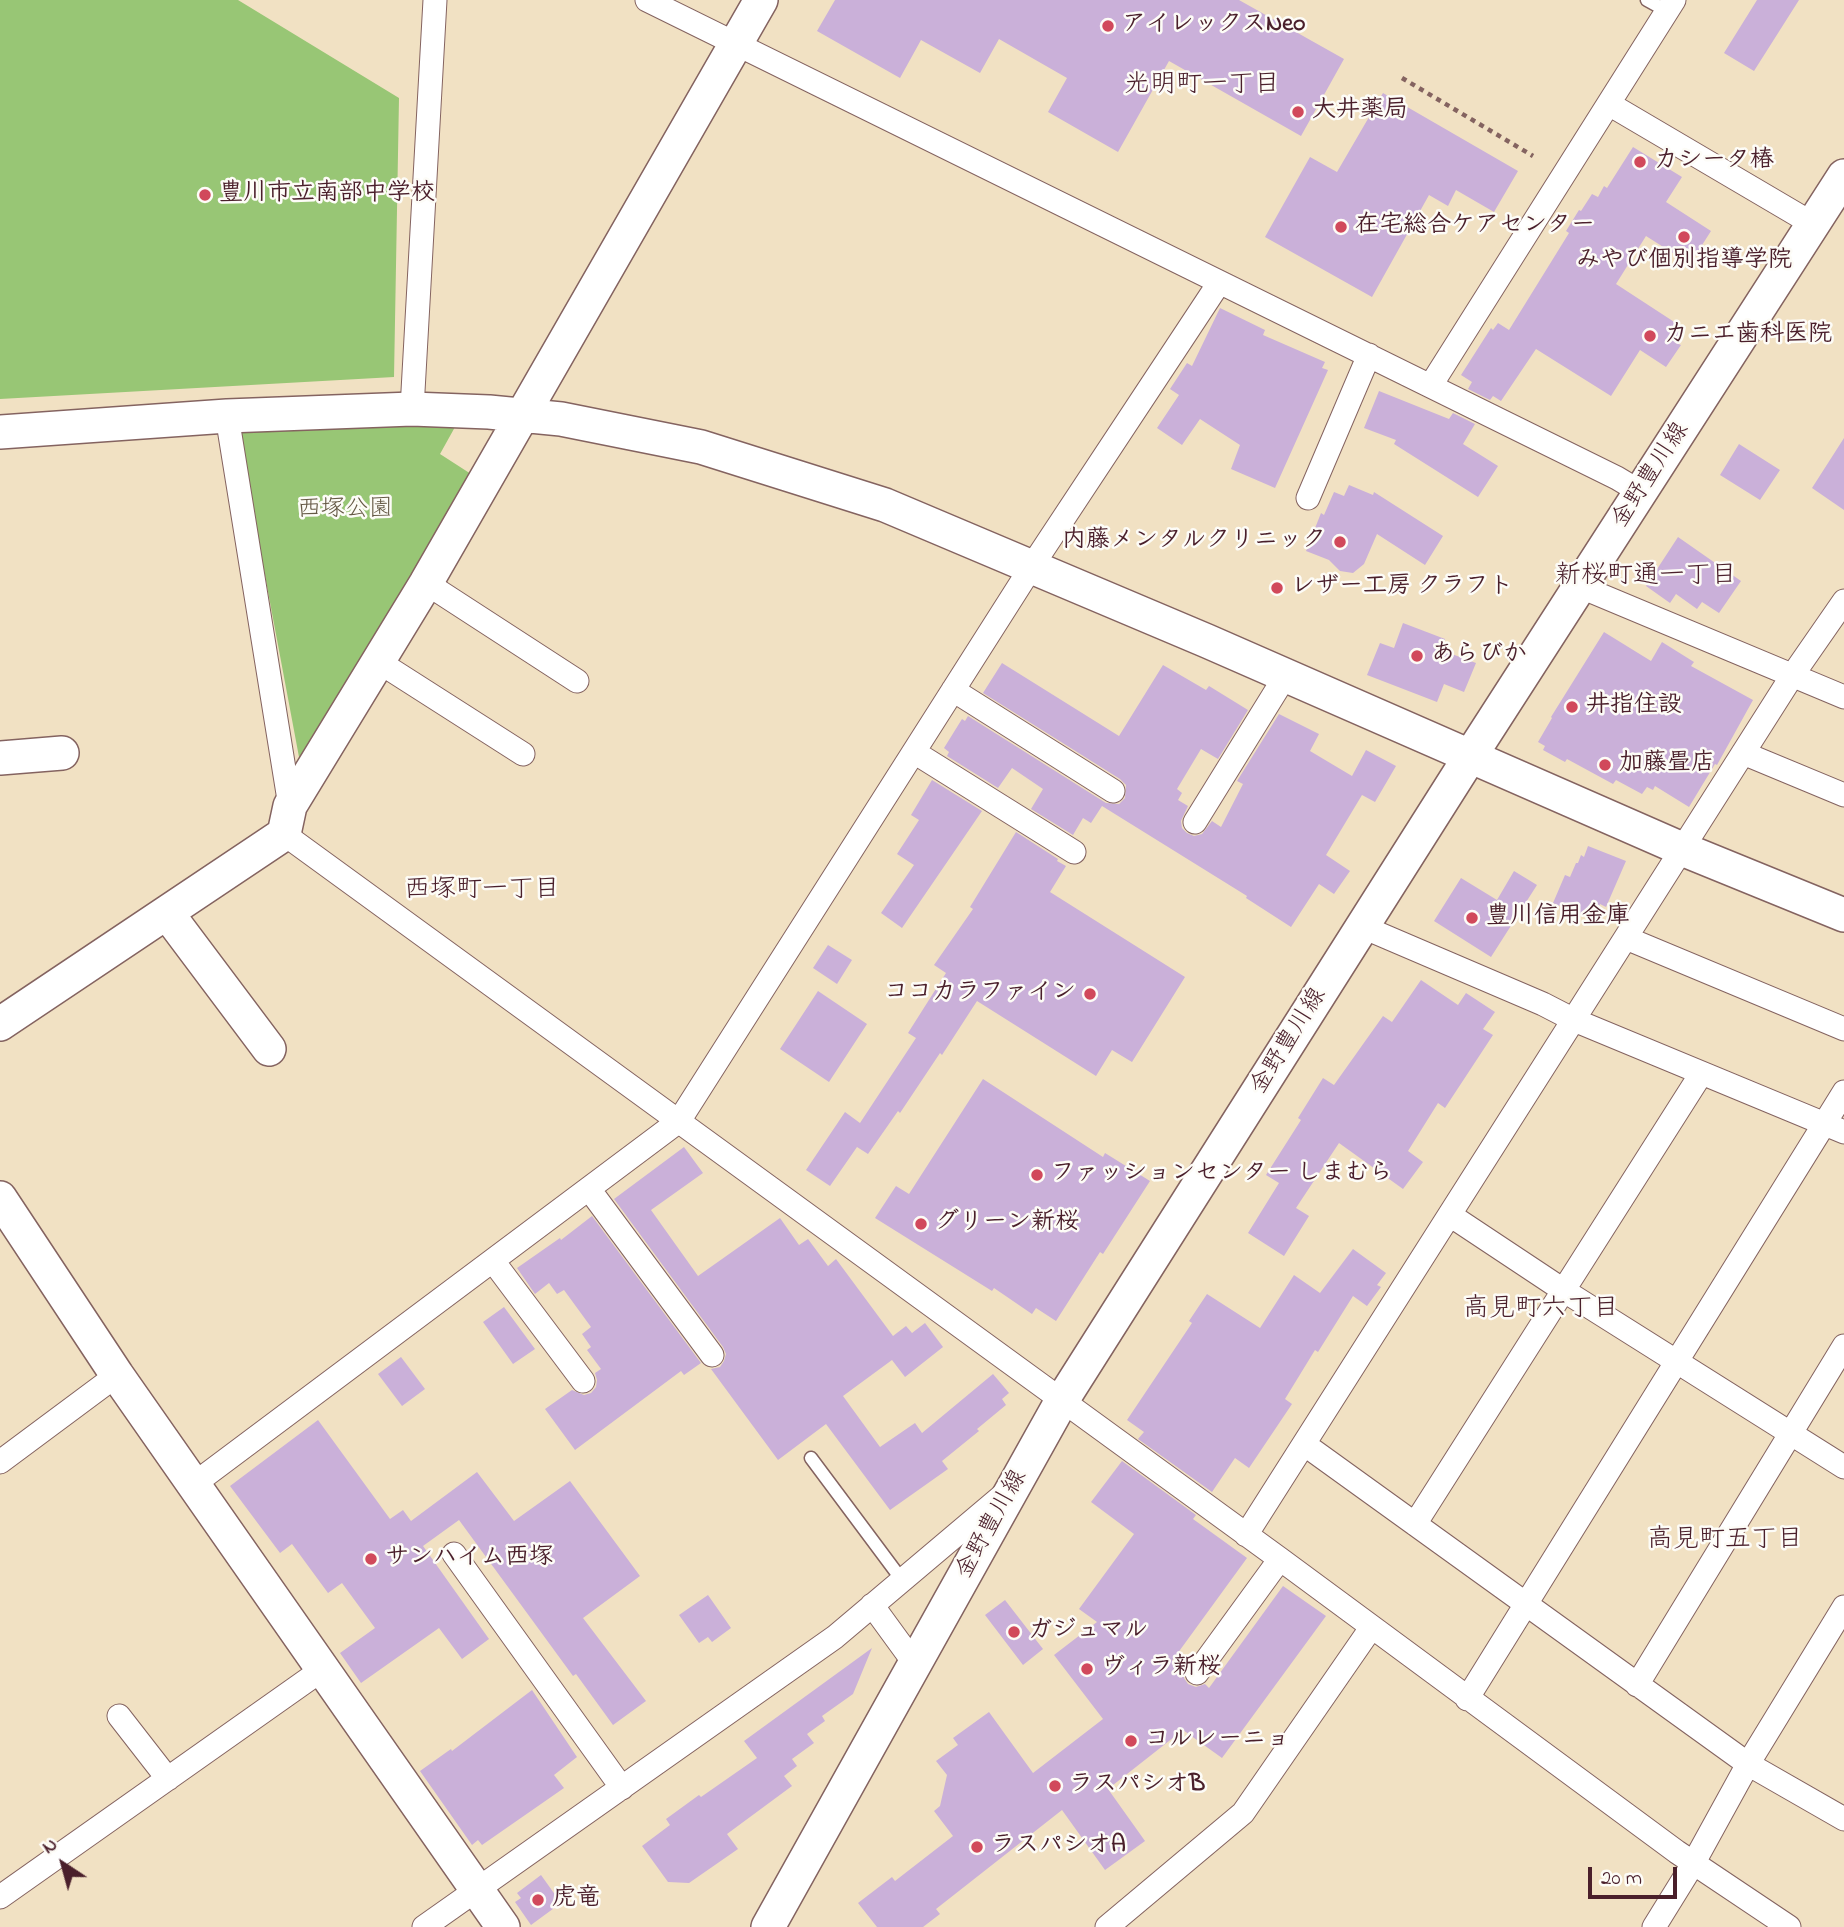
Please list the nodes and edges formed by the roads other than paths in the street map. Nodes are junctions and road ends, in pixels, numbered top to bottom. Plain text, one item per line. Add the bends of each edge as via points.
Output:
1 (435, 0) edge
2 (647, 0) edge
3 (761, 0) edge
4 (1647, 0) edge
5 (1671, 6) edge
6 (737, 44) junction
7 (1609, 104) junction
8 (1844, 176) edge
9 (1813, 224) junction
10 (1219, 283) junction
11 (1369, 355) junction
12 (1431, 385) junction
13 (412, 409) junction
14 (523, 415) junction
15 (227, 416) junction
16 (0, 432) edge
17 (1642, 493) junction
18 (1308, 498) dead end
19 (1032, 566) junction
20 (426, 583) junction
21 (1581, 587) junction
22 (1844, 601) edge
23 (379, 662) junction
24 (1286, 675) junction
25 (1793, 676) junction
26 (577, 681) dead end
27 (953, 690) junction
28 (1844, 697) edge
29 (914, 752) junction
30 (62, 753) dead end
31 (1743, 753) junction
32 (523, 754) dead end
33 (1471, 755) junction
34 (0, 758) edge
35 (1113, 791) dead end
36 (1844, 795) edge
37 (287, 820) junction
38 (1195, 822) dead end
39 (1682, 849) junction
40 (1074, 852) dead end
41 (167, 913) junction
42 (1844, 915) edge
43 (1363, 927) junction
44 (1626, 938) junction
45 (1574, 1020) junction
46 (0, 1024) edge
47 (1844, 1029) edge
48 (269, 1049) dead end
49 (1701, 1074) junction
50 (1844, 1092) edge
51 (679, 1121) junction
52 (1834, 1128) edge
53 (589, 1189) junction
54 (0, 1198) edge
55 (1450, 1216) junction
56 (493, 1261) junction
57 (1563, 1290) junction
58 (1844, 1346) edge
59 (712, 1355) dead end
60 (1677, 1360) junction
61 (117, 1375) junction
62 (583, 1381) dead end
63 (1061, 1402) junction
64 (1791, 1433) junction
65 (1304, 1444) junction
66 (811, 1458) dead end
67 (0, 1462) edge
68 (1844, 1467) edge
69 (194, 1484) junction
70 (1015, 1484) junction
71 (1415, 1524) junction
72 (1246, 1535) junction
73 (454, 1555) dead end
74 (1280, 1559) junction
75 (902, 1580) junction
76 (872, 1605) junction
77 (1527, 1605) junction
78 (1844, 1607) edge
79 (1371, 1628) junction
80 (915, 1664) junction
81 (323, 1670) junction
82 (1198, 1673) dead end
83 (1637, 1685) junction
84 (1467, 1699) junction
85 (119, 1716) dead end
86 (1748, 1764) junction
87 (168, 1779) junction
88 (622, 1788) junction
89 (1844, 1819) edge
90 (1693, 1864) junction
91 (477, 1890) junction
92 (0, 1897) edge
93 (424, 1927) edge
94 (503, 1927) edge
95 (768, 1927) edge
96 (1107, 1927) edge
97 (1654, 1927) edge
98 (1789, 1927) edge

1 - 13 street
2 - 6 street
3 - 6 street
4 - 5 lane
5 - 7 street
6 - 10 street
6 - 14 street
7 - 9 street
7 - 12 street
8 - 9 street, 金野豊川線
9 - 17 street, 金野豊川線
10 - 11 street
10 - 19 street
11 - 12 street
11 - 18 street
12 - 17 street
13 - 14 street
13 - 15 street
14 - 19 street via 701,447 885,505
14 - 20 street
15 - 16 street
15 - 37 street
17 - 21 street, 金野豊川線
19 - 24 street
19 - 27 street
20 - 23 street
20 - 26 street
21 - 25 street
21 - 33 street, 金野豊川線
22 - 25 street
23 - 32 street
23 - 37 street
24 - 33 street
24 - 38 street
25 - 28 street
25 - 31 street
27 - 29 street
27 - 35 street
29 - 40 street
29 - 51 street
30 - 34 street
31 - 36 street
31 - 39 street
33 - 39 street
33 - 43 street, 金野豊川線
37 - 41 street
37 - 51 street
39 - 42 street
39 - 44 street
41 - 46 street
41 - 48 street
43 - 45 street
43 - 63 street, 金野豊川線
44 - 45 street
44 - 47 street
45 - 49 street
45 - 55 street
49 - 52 street
49 - 57 street
50 - 52 street
51 - 53 street
51 - 63 street
52 - 60 street
53 - 56 street
53 - 59 street
54 - 61 street
55 - 57 street
55 - 65 street
56 - 62 street
56 - 69 street
57 - 60 street
57 - 71 street
58 - 64 street
60 - 64 street
60 - 77 street
61 - 67 street
61 - 69 street
63 - 70 street, 金野豊川線
63 - 72 street
64 - 68 street
64 - 83 street
65 - 71 street
65 - 72 street
66 - 75 lane
69 - 81 street
70 - 75 street
70 - 80 street, 金野豊川線
71 - 77 street
72 - 74 street
73 - 88 street
74 - 79 street
74 - 82 street
75 - 76 street
76 - 80 street
76 - 88 street via 835,1637
77 - 83 street
77 - 84 street
78 - 86 street
79 - 84 street
79 - 96 street via 1243,1813
80 - 95 street, 金野豊川線
81 - 87 street
81 - 91 street
83 - 86 street
84 - 90 street
85 - 87 street
86 - 89 street
86 - 90 street
87 - 92 street
88 - 91 street
90 - 97 street
90 - 98 street
91 - 93 street
91 - 94 street

